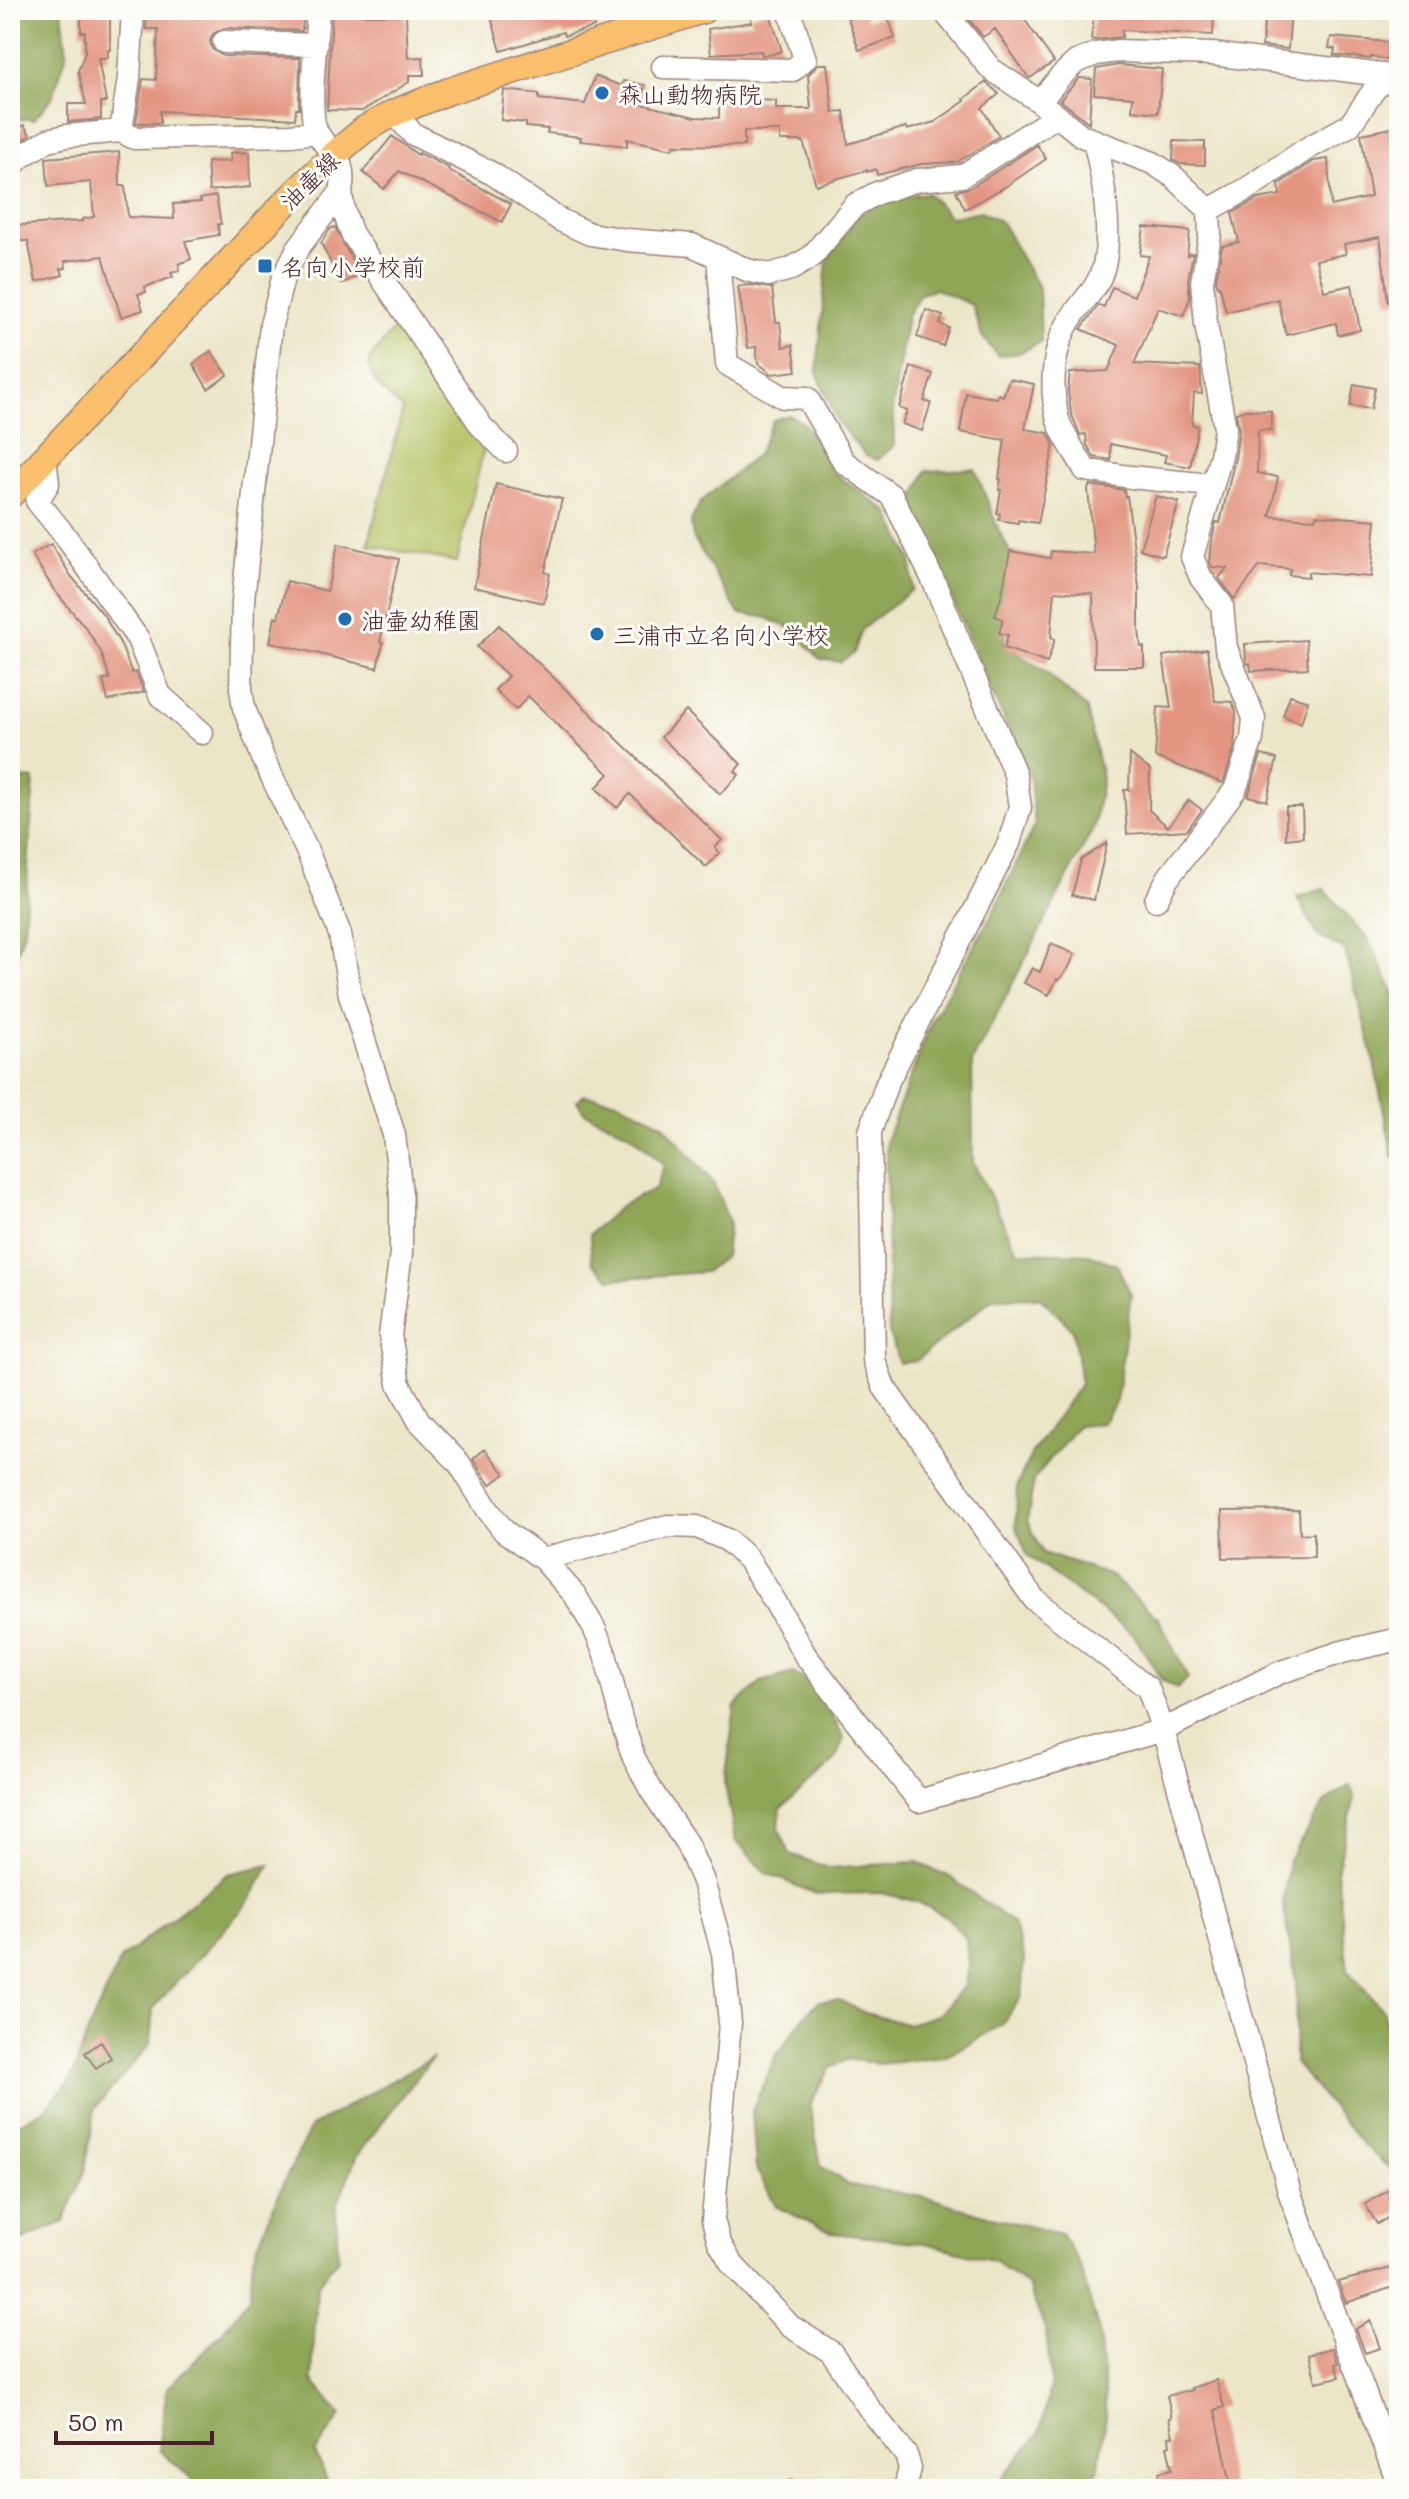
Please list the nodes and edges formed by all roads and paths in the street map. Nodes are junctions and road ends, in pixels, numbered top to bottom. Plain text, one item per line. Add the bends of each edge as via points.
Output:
1 (133, 10) edge
2 (318, 10) edge
3 (703, 10) edge
4 (789, 10) edge
5 (943, 10) edge
6 (224, 42) dead end
7 (316, 45) junction
8 (663, 67) dead end
9 (1393, 77) edge
10 (1048, 109) junction
11 (394, 113) junction
12 (121, 131) junction
13 (317, 132) junction
14 (1094, 140) junction
15 (335, 154) junction
16 (10, 168) edge
17 (341, 192) junction
18 (1209, 210) junction
19 (718, 257) junction
20 (506, 451) dead end
21 (45, 457) junction
22 (1211, 485) junction
23 (10, 495) edge
24 (202, 733) dead end
25 (1156, 900) dead end
26 (543, 1559) junction
27 (1399, 1639) edge
28 (1163, 1730) junction
29 (1399, 2485) edge
30 (905, 2489) edge

1 - 12 street
2 - 7 street
3 - 11 main road, 油壷線
4 - 8 street via 805,59 793,70
5 - 10 street via 991,69
6 - 7 street
7 - 13 street via 312,115
9 - 10 street via 1212,54 1118,51 1076,62 1059,78
9 - 18 street via 1374,90 1350,125
10 - 14 street
10 - 19 street via 962,176 917,180 855,205 811,257 791,269 768,275
11 - 15 main road, 油壷線
11 - 19 street via 413,134 493,174 590,234 692,245
12 - 13 street via 134,138
12 - 16 street via 48,140
13 - 15 street
14 - 18 street via 1153,163
14 - 22 street via 1102,175 1104,268 1059,339 1057,417 1085,470
15 - 17 street via 343,169
15 - 21 main road, 油壷線
17 - 20 street via 352,234 482,427
17 - 26 street via 298,248 283,278 271,325 243,601 241,688 263,758 340,934 350,995 394,1135 401,1253 390,1336 399,1384 419,1421 459,1463 504,1531
18 - 22 street via 1202,282 1225,428
19 - 28 street via 727,364 783,397 807,398 844,462 892,496 1015,774 1020,807 1009,843 887,1083 870,1132 874,1360 884,1387 1034,1599 1148,1688
21 - 23 main road, 油壷線
21 - 24 street via 48,484 37,501 138,639 160,695
22 - 25 street via 1192,557 1222,605 1226,648 1254,718 1252,739 1235,790
26 - 28 street via 668,1526 697,1527 727,1540 748,1559 805,1655 919,1801
26 - 30 street via 575,1595 594,1628 634,1758 687,1844 723,1953 730,2023 713,2220 719,2242 732,2264 790,2326 831,2352 906,2455 910,2468
27 - 28 street via 1281,1672
28 - 29 street via 1290,2194

